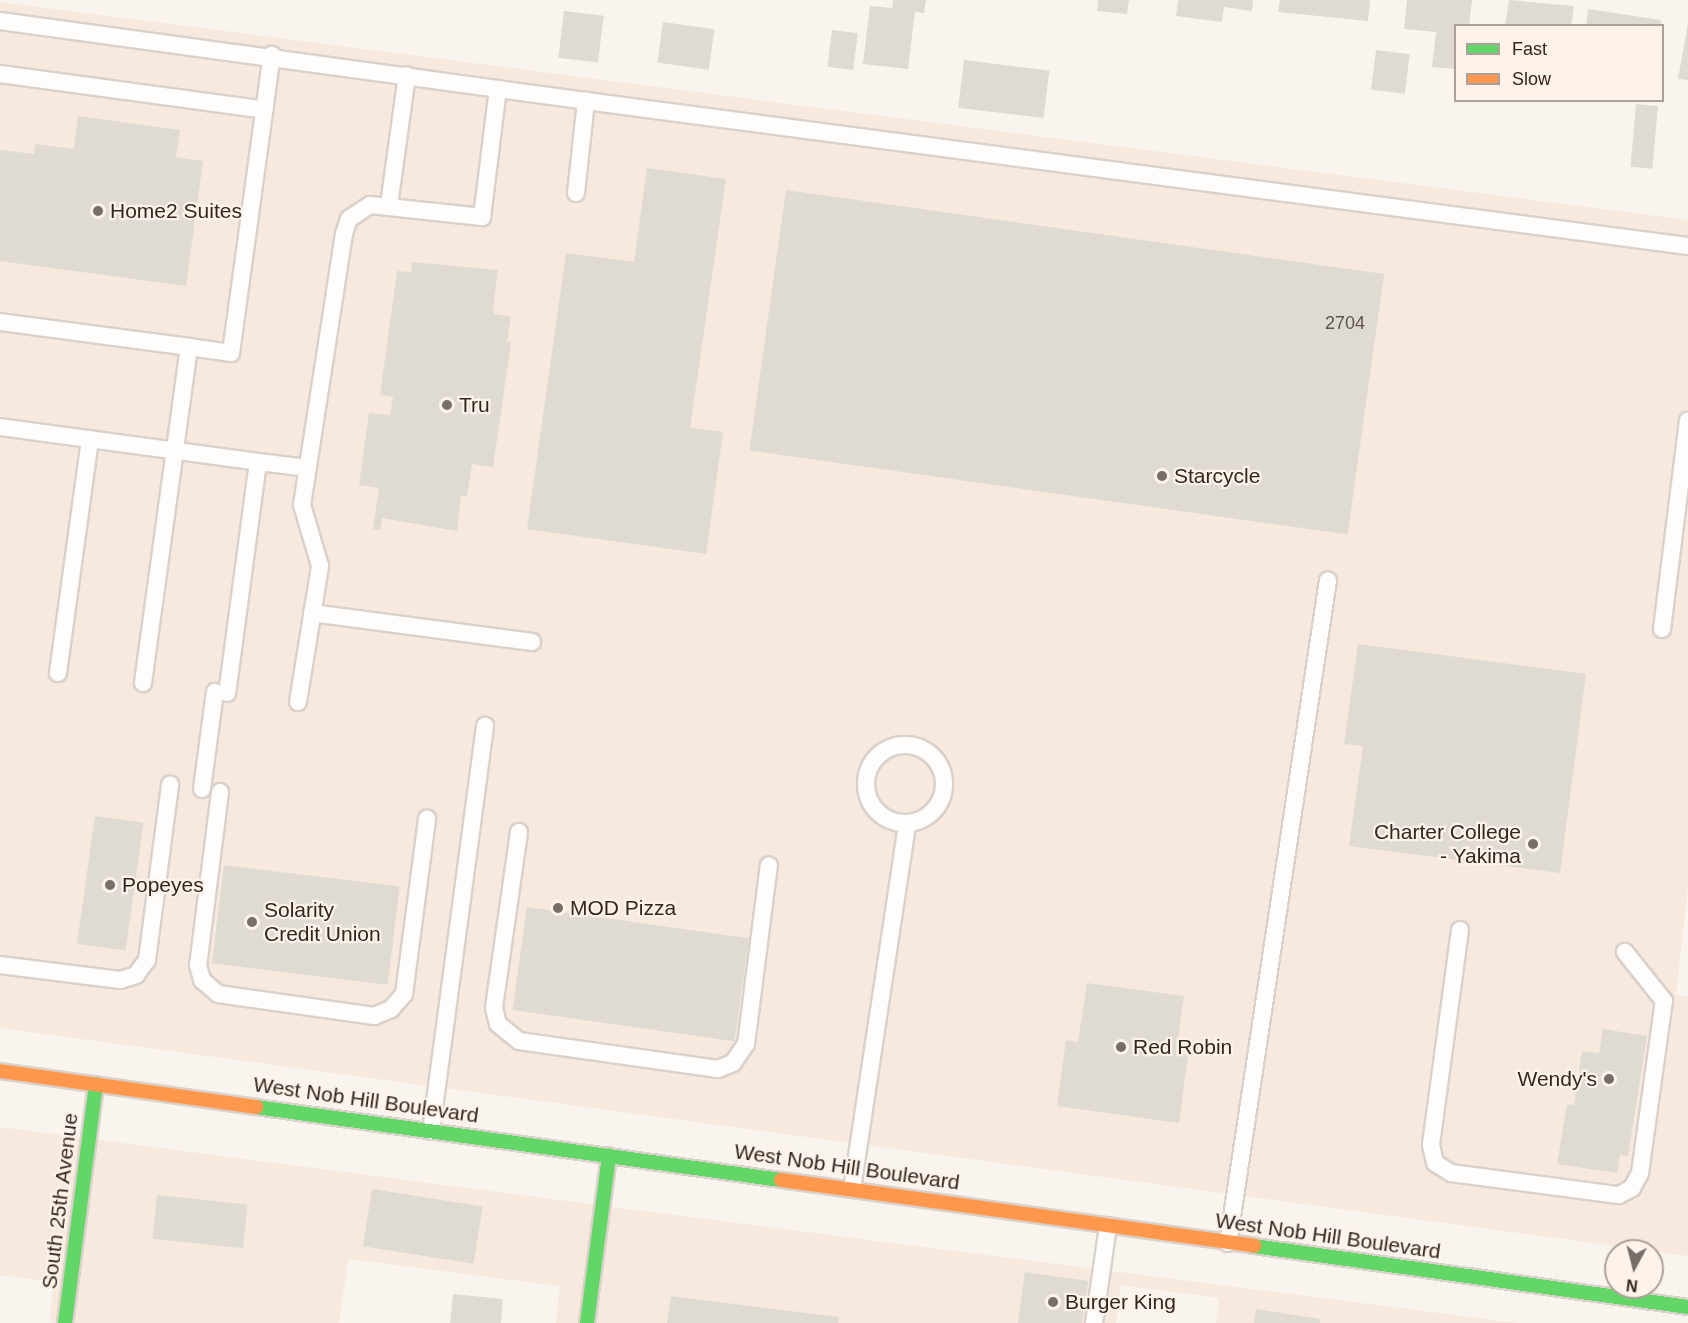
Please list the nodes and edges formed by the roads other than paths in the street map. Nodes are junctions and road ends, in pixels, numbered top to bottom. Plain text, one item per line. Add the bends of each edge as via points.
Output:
1 (0, 21) edge
2 (272, 55) junction
3 (0, 74) edge
4 (408, 75) junction
5 (498, 89) junction
6 (586, 101) junction
7 (264, 110) junction
8 (576, 193) dead end
9 (389, 205) junction
10 (1688, 246) edge
11 (0, 322) edge
12 (189, 347) junction
13 (1688, 421) edge
14 (0, 427) edge
15 (90, 439) junction
16 (175, 450) junction
17 (258, 462) junction
18 (308, 468) junction
19 (1328, 580) dead end
20 (312, 612) junction
21 (1662, 629) dead end
22 (532, 642) dead end
23 (58, 673) dead end
24 (143, 683) dead end
25 (298, 702) dead end
26 (485, 726) dead end
27 (170, 785) dead end
28 (202, 789) dead end
29 (220, 792) dead end
30 (427, 819) dead end
31 (907, 824) junction
32 (519, 832) dead end
33 (769, 865) dead end
34 (1460, 930) dead end
35 (1625, 952) dead end
36 (0, 965) edge
37 (0, 1071) edge
38 (96, 1084) junction
39 (431, 1131) junction
40 (609, 1155) junction
41 (852, 1189) junction
42 (1108, 1226) junction
43 (1228, 1243) junction
44 (1688, 1307) edge
45 (65, 1323) edge
46 (587, 1323) edge
47 (1094, 1323) edge

1 - 2 lane
2 - 4 lane
2 - 7 lane
3 - 7 lane
4 - 5 lane
4 - 9 lane
5 - 6 lane
5 - 9 lane via 482,217
6 - 8 lane
6 - 10 lane
7 - 12 lane via 231,353
9 - 18 lane via 370,205 360,210 349,219 344,234
11 - 12 lane
12 - 16 lane
13 - 21 lane
14 - 15 lane
15 - 16 lane
15 - 23 lane
16 - 17 lane
16 - 24 lane
17 - 18 lane
17 - 28 lane
18 - 20 lane via 302,505 320,566
19 - 43 lane
20 - 22 lane
20 - 25 lane
26 - 39 lane
27 - 36 lane via 147,960 136,975 120,980
29 - 30 lane via 198,965 202,980 218,994 374,1016 391,1009 404,994
31 - 31 lane via 932,814 944,791 944,777 930,754 905,745 882,753 867,773 865,785 873,808 894,822
31 - 41 lane
32 - 33 lane via 494,1008 498,1024 519,1041 718,1069 733,1063 746,1044
34 - 35 lane via 1431,1145 1435,1163 1450,1173 1619,1195 1632,1188 1640,1173 1664,1001
37 - 38 main road, West Nob Hill Boulevard
38 - 39 main road, West Nob Hill Boulevard
38 - 45 main road, South 25th Avenue
39 - 40 main road, West Nob Hill Boulevard
40 - 41 main road, West Nob Hill Boulevard
40 - 46 main road
41 - 42 main road, West Nob Hill Boulevard
42 - 43 main road, West Nob Hill Boulevard
42 - 47 lane
43 - 44 main road, West Nob Hill Boulevard

